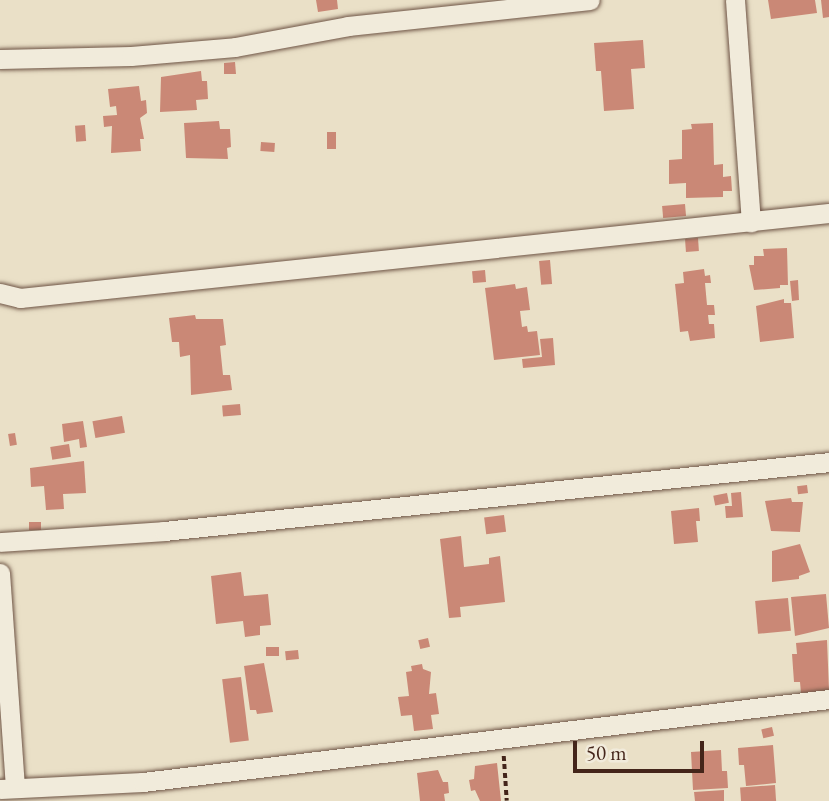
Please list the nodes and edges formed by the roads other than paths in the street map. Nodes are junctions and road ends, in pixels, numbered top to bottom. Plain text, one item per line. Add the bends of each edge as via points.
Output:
1 (590, 0) edge
2 (735, 0) edge
3 (0, 60) edge
4 (829, 213) edge
5 (751, 222) junction
6 (0, 293) edge
7 (829, 462) edge
8 (0, 542) edge
9 (0, 573) edge
10 (829, 699) edge
11 (8, 788) edge

1 - 3 street via 348,26 235,47
2 - 5 street
4 - 5 street
5 - 6 street via 20,298
7 - 8 street via 164,531
9 - 11 street
10 - 11 street via 144,782

